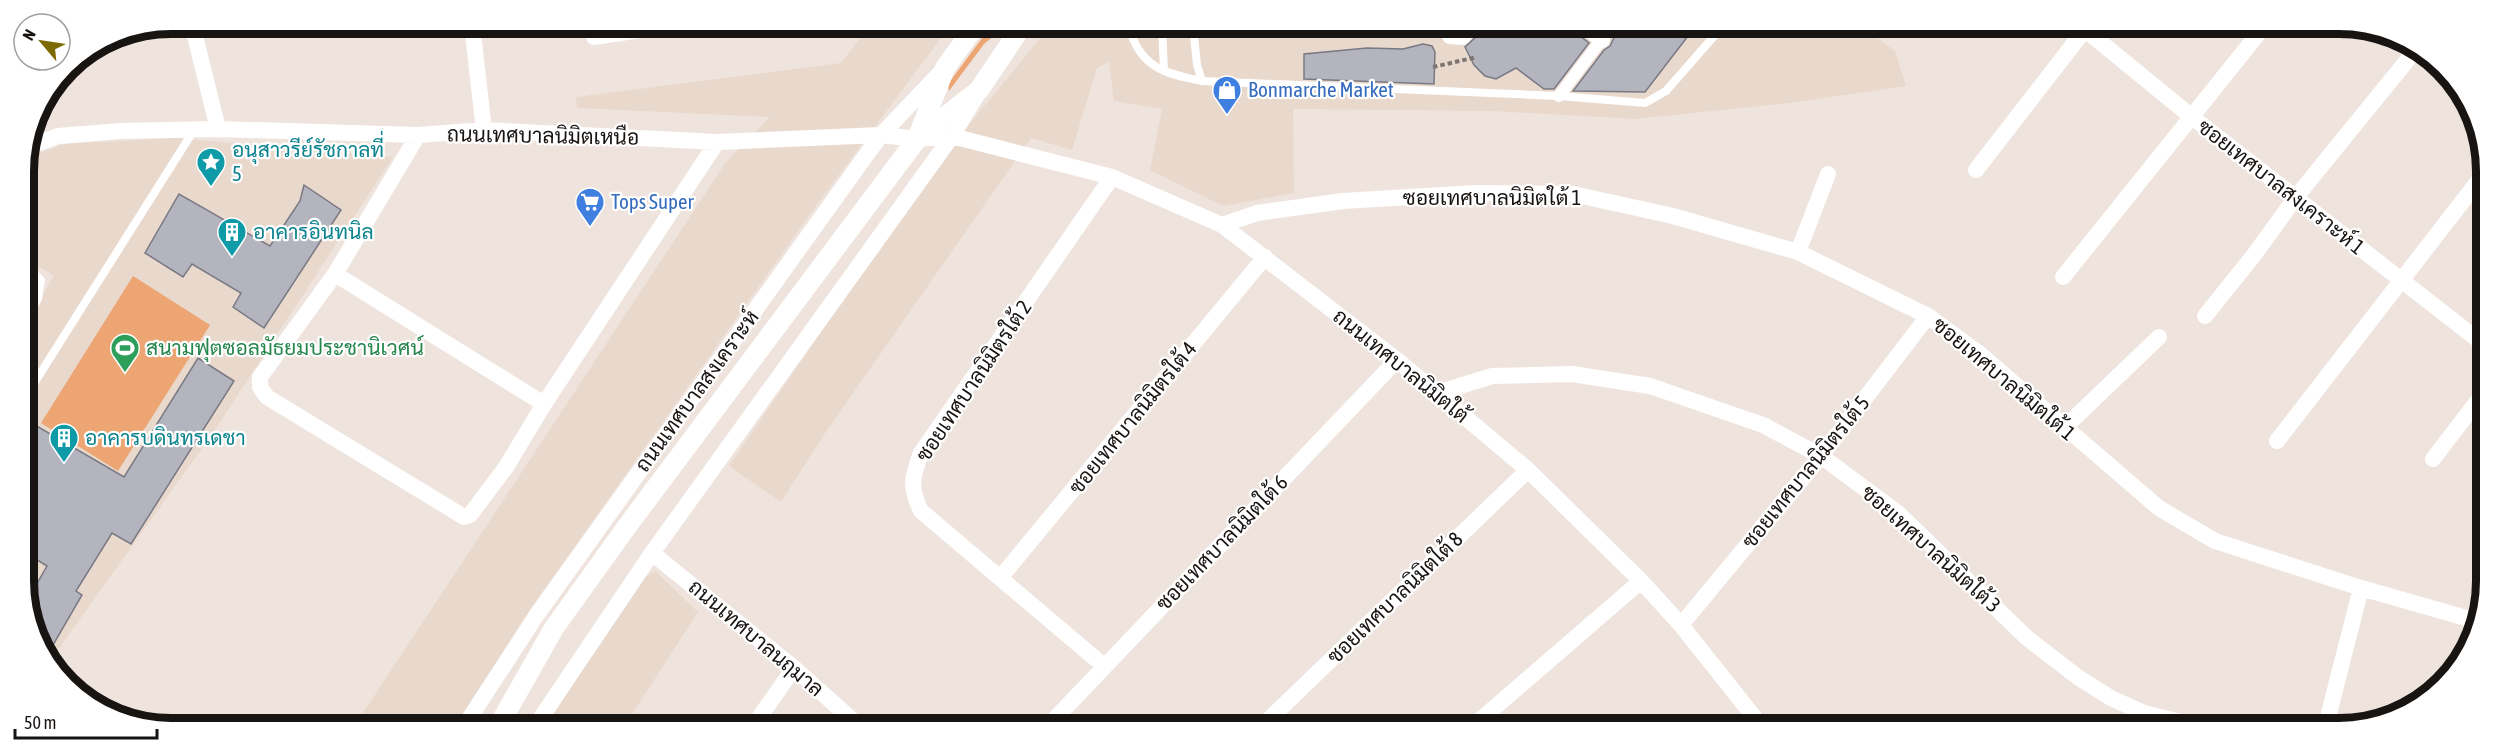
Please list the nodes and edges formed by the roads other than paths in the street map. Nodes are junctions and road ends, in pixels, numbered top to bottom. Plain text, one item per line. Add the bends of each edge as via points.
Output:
1 (194, 34) edge
2 (473, 34) edge
3 (602, 34) edge
4 (969, 34) edge
5 (1017, 34) edge
6 (1131, 34) edge
7 (1162, 34) edge
8 (1194, 34) edge
9 (1466, 34) edge
10 (1606, 34) edge
11 (1716, 34) edge
12 (2080, 34) edge
13 (2090, 34) edge
14 (2258, 34) edge
15 (594, 36) dead end
16 (1450, 36) road end
17 (2411, 56) edge
18 (945, 69) junction
19 (1164, 71) junction
20 (1202, 81) junction
21 (980, 90) junction
22 (1559, 96) junction
23 (2192, 117) junction
24 (194, 129) junction
25 (218, 129) junction
26 (484, 130) junction
27 (418, 135) junction
28 (881, 135) junction
29 (952, 136) junction
30 (917, 138) junction
31 (717, 142) junction
32 (38, 143) edge
33 (1976, 170) dead end
34 (1828, 174) dead end
35 (1112, 177) junction
36 (2476, 184) edge
37 (2296, 197) junction
38 (1222, 225) junction
39 (1798, 252) junction
40 (1265, 257) junction
41 (35, 274) edge
42 (335, 274) junction
43 (2063, 277) dead end
44 (2400, 280) junction
45 (35, 305) edge
46 (1928, 316) junction
47 (2205, 316) dead end
48 (2159, 337) dead end
49 (2476, 338) edge
50 (1397, 360) junction
51 (34, 383) edge
52 (1434, 394) junction
53 (2476, 403) edge
54 (544, 404) junction
55 (2064, 428) junction
56 (2277, 441) dead end
57 (1821, 456) junction
58 (2433, 459) dead end
59 (1528, 470) junction
60 (652, 553) junction
61 (1000, 578) junction
62 (1641, 581) junction
63 (2361, 588) junction
64 (2470, 619) edge
65 (1681, 625) junction
66 (1104, 666) junction
67 (794, 668) junction
68 (470, 718) edge
69 (503, 718) edge
70 (541, 718) edge
71 (759, 718) edge
72 (850, 718) edge
73 (1055, 718) edge
74 (1270, 718) edge
75 (1482, 718) edge
76 (1754, 718) edge
77 (2164, 718) edge
78 (2328, 718) edge

1 - 25 street
2 - 26 street
3 - 15 street
4 - 18 street, ถนนเทศบาลสงเคราะห์
5 - 21 street, ถนนเทศบาลสงเคราะห์
6 - 19 lane via 1142,57
7 - 19 lane
8 - 20 lane
9 - 16 street via 1462,38
10 - 22 street
11 - 22 lane via 1666,91 1645,103
12 - 33 street
13 - 23 street, ซอยเทศบาลสงเคราะห์ 1
14 - 23 street
17 - 37 street
18 - 28 street, ถนนเทศบาลสงเคราะห์
18 - 30 street, ถนนเทศบาลสงเคราะห์
19 - 20 lane
20 - 22 lane
21 - 29 street, ถนนเทศบาลสงเคราะห์
21 - 30 street, ถนนเทศบาลสงเคราะห์
23 - 37 street, ซอยเทศบาลสงเคราะห์ 1
23 - 43 street
24 - 25 street, ถนนเทศบาลนิมิตเหนือ
24 - 32 street, ถนนเทศบาลนิมิตเหนือ via 58,136
24 - 51 lane
25 - 27 street, ถนนเทศบาลนิมิตเหนือ
26 - 27 street, ถนนเทศบาลนิมิตเหนือ
26 - 31 street, ถนนเทศบาลนิมิตเหนือ
27 - 42 street
28 - 30 street, ถนนเทศบาลนิมิตเหนือ
28 - 31 street, ถนนเทศบาลนิมิตเหนือ
28 - 68 street, ถนนเทศบาลสงเคราะห์ via 536,616
29 - 30 street, ถนนเทศบาลนิมิตเหนือ
29 - 35 street, ถนนเทศบาลนิมิตใต้
29 - 60 street, ถนนเทศบาลสงเคราะห์
30 - 69 street, ถนนเทศบาลสงเคราะห์ via 554,628
31 - 54 street
34 - 39 street
35 - 38 street, ถนนเทศบาลนิมิตใต้
35 - 61 street, ซอยเทศบาลนิมิตรใต้ 2 via 921,453 912,479 913,494 921,511
36 - 44 street
37 - 44 street, ซอยเทศบาลสงเคราะห์ 1
37 - 47 street
38 - 39 street, ซอยเทศบาลนิมิตใต้ 1 via 1257,213 1343,201 1573,194 1673,216
38 - 40 street, ถนนเทศบาลนิมิตใต้
39 - 46 street, ซอยเทศบาลนิมิตใต้ 1
40 - 50 street, ถนนเทศบาลนิมิตใต้
40 - 61 street, ซอยเทศบาลนิมิตรใต้ 4
41 - 45 lane via 41,280
42 - 54 street
42 - 54 street via 260,377 260,387 267,397 464,517 470,515 506,467
44 - 49 street, ซอยเทศบาลสงเคราะห์ 1
44 - 56 street
46 - 55 street, ซอยเทศบาลนิมิตใต้ 1 via 1980,354
46 - 57 street, ซอยเทศบาลนิมิตรใต้ 5
48 - 55 street
50 - 52 street, ถนนเทศบาลนิมิตใต้
50 - 66 street, ซอยเทศบาลนิมิตใต้ 6
52 - 57 street, ซอยเทศบาลนิมิตใต้ 3 via 1492,376 1572,374 1650,386 1763,425
52 - 59 street, ถนนเทศบาลนิมิตใต้
53 - 58 street
55 - 63 street, ซอยเทศบาลนิมิตใต้ 1 via 2159,508 2215,541
57 - 65 street, ซอยเทศบาลนิมิตรใต้ 5
57 - 77 street, ซอยเทศบาลนิมิตใต้ 3 via 1899,514 2027,638 2079,678 2111,698
59 - 62 street, ถนนเทศบาลนิมิตใต้
59 - 74 street, ซอยเทศบาลนิมิตใต้ 8
60 - 67 street, ถนนเทศบาลนฤมาล
60 - 70 street, ถนนเทศบาลสงเคราะห์
61 - 66 street, ซอยเทศบาลนิมิตรใต้ 2
62 - 65 street, ถนนเทศบาลนิมิตใต้
62 - 75 street
63 - 64 street, ซอยเทศบาลนิมิตใต้ 1
63 - 78 street
65 - 76 street, ถนนเทศบาลนิมิตใต้
66 - 73 street, ซอยเทศบาลนิมิตใต้ 6
67 - 71 street
67 - 72 street, ถนนเทศบาลนฤมาล

